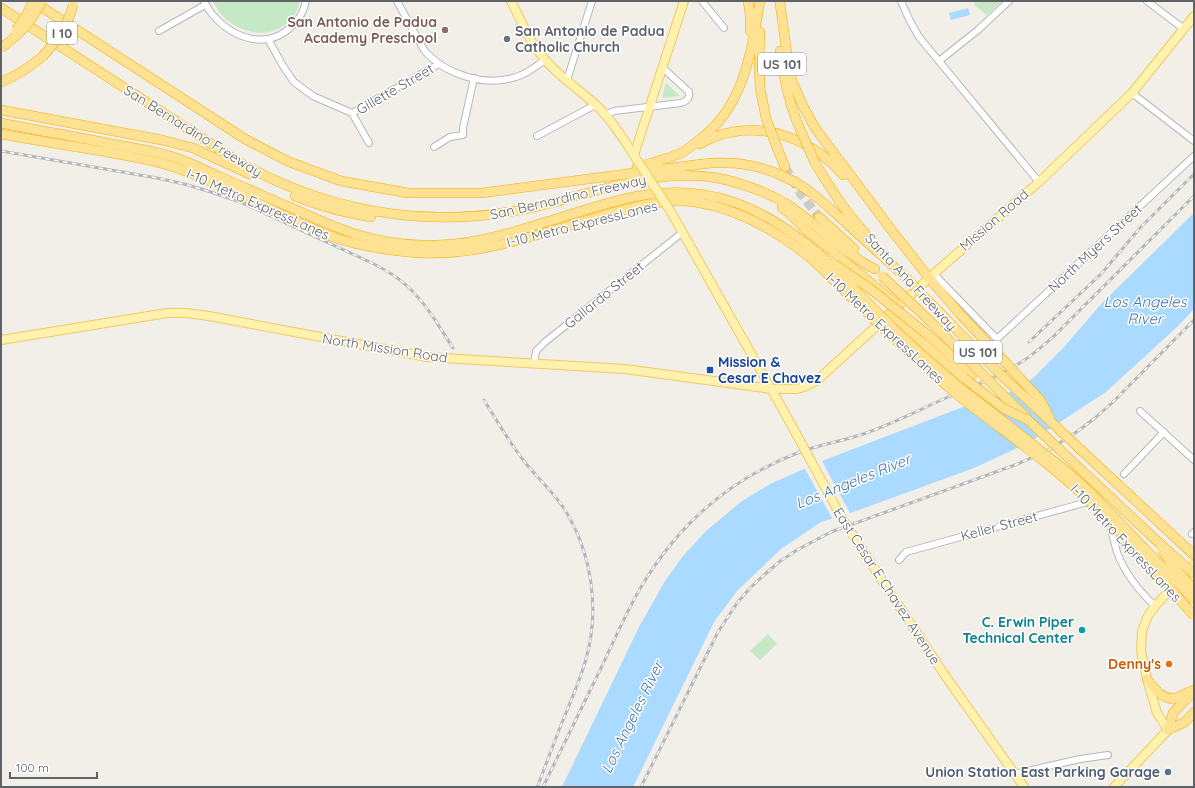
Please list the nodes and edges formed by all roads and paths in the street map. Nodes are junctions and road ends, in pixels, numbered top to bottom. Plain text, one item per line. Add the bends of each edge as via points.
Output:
1 (32, 1) edge
2 (42, 1) edge
3 (306, 1) edge
4 (397, 1) edge
5 (592, 1) edge
6 (684, 1) edge
7 (702, 1) edge
8 (748, 1) edge
9 (760, 1) edge
10 (766, 1) edge
11 (901, 1) edge
12 (1009, 1) edge
13 (1147, 1) edge
14 (512, 2) edge
15 (73, 3) edge
16 (204, 3) edge
17 (780, 3) edge
18 (1, 8) edge
19 (1194, 16) edge
20 (62, 21) junction
21 (724, 28) dead end
22 (1184, 29) junction
23 (159, 31) dead end
24 (268, 39) junction
25 (1, 48) edge
26 (545, 60) junction
27 (939, 61) junction
28 (439, 64) junction
29 (663, 68) junction
30 (474, 78) junction
31 (744, 78) junction
32 (567, 80) junction
33 (1, 82) edge
34 (1132, 93) junction
35 (595, 105) junction
36 (650, 106) junction
37 (1, 110) edge
38 (352, 114) junction
39 (606, 115) junction
40 (1, 123) edge
41 (1, 134) edge
42 (536, 136) dead end
43 (1194, 140) edge
44 (369, 143) dead end
45 (434, 147) dead end
46 (682, 152) junction
47 (1194, 156) edge
48 (636, 158) junction
49 (785, 167) tunnel mouth
50 (589, 179) junction
51 (1038, 182) junction
52 (745, 185) junction
53 (456, 218) junction
54 (819, 218) tunnel mouth
55 (683, 232) junction
56 (893, 232) junction
57 (816, 256) junction
58 (875, 269) junction
59 (931, 276) junction
60 (905, 277) junction
61 (899, 306) junction
62 (889, 314) junction
63 (1, 340) edge
64 (534, 364) junction
65 (772, 389) junction
66 (1005, 397) junction
67 (1140, 411) dead end
68 (1028, 420) junction
69 (1053, 424) junction
70 (1164, 432) junction
71 (1194, 460) edge
72 (1124, 474) dead end
73 (1158, 542) junction
74 (1194, 555) edge
75 (899, 560) dead end
76 (1194, 565) edge
77 (1194, 574) edge
78 (1194, 589) edge
79 (1194, 600) edge
80 (1155, 606) junction
81 (1194, 616) edge
82 (1147, 680) junction
83 (1194, 690) edge
84 (1194, 712) edge
85 (1168, 730) junction
86 (1108, 755) dead end
87 (1014, 774) junction
88 (1024, 787) edge
89 (1114, 787) edge

1 - 20 highway, San Bernardino Freeway
1 - 25 highway, bridge via 20,26
2 - 20 highway
2 - 25 highway, bridge via 24,29
3 - 24 street via 303,12 288,30
4 - 28 street via 428,56
5 - 32 street
6 - 29 main road
7 - 21 street
8 - 31 highway via 751,22
9 - 31 highway via 752,52
10 - 49 highway, US 101, bridge via 760,35 760,88 766,118
11 - 27 street via 919,37
12 - 27 street
13 - 22 street
14 - 26 main road, East Cesar E Chavez Avenue via 532,42
15 - 33 highway, I 10, bridge via 68,21 52,47 23,72
16 - 23 street
16 - 24 street via 226,28 234,33 250,39
17 - 56 highway via 792,81 803,106 816,128
17 - 60 highway, Santa Ana Freeway / US 101, bridge via 783,73 797,122 815,163 857,225 899,267
18 - 53 highway, San Bernardino Freeway via 222,152 272,180 308,194 381,213
19 - 22 main road, Mission Road
20 - 50 highway, San Bernardino Freeway via 245,139 287,161 341,181 408,193 482,193
22 - 34 main road, Mission Road
24 - 38 street via 294,82 313,96
26 - 30 street via 526,74 517,77 489,80
26 - 32 main road, East Cesar E Chavez Avenue
27 - 51 street
28 - 30 street
28 - 38 street, Gillette Street
29 - 36 main road
29 - 36 street via 689,92 690,96 682,103
30 - 45 street via 463,135 450,137
31 - 46 highway via 723,117 706,135
32 - 35 main road, East Cesar E Chavez Avenue
34 - 43 street
34 - 51 main road, Mission Road
35 - 39 main road, East Cesar E Chavez Avenue
35 - 42 street
36 - 39 street via 614,111
36 - 48 main road
37 - 53 highway via 192,148 295,196 348,213 414,221
38 - 44 street
39 - 48 main road, East Cesar E Chavez Avenue
40 - 57 highway, I-10 Metro ExpressLanes via 154,152 186,162 335,228 392,243 446,245 475,242 620,200 645,195 690,193 731,200 760,212 790,231
41 - 57 highway, I-10 Metro ExpressLanes via 145,159 171,166 314,229 364,246 392,251 449,253 476,250 622,210 675,201 712,206 746,217
46 - 50 highway via 658,162
46 - 56 highway via 717,136 736,131 767,131 787,136 814,149 836,167
47 - 59 street, North Myers Street via 997,339
48 - 55 main road, East Cesar E Chavez Avenue, bridge
50 - 60 highway via 702,164 727,163 763,169 806,188
51 - 59 main road, Mission Road
52 - 53 highway, San Bernardino Freeway via 701,176 667,176 624,183 513,212
52 - 58 highway, San Bernardino Freeway via 786,204
52 - 61 highway via 774,202
54 - 58 highway, Santa Ana Freeway / US 101
55 - 64 street, Gallardo Street via 545,342 536,351
55 - 65 main road, East Cesar E Chavez Avenue
56 - 59 highway
57 - 66 highway, bridge via 872,290 973,374
57 - 79 highway, I-10 Metro ExpressLanes, bridge via 959,387 1070,474
57 - 81 highway, I-10 Metro ExpressLanes, bridge via 893,338 932,373 1086,497
58 - 66 highway, Santa Ana Freeway / US 101, bridge
59 - 61 main road, Mission Road
59 - 69 highway, bridge via 960,314 1041,401
60 - 69 highway, Santa Ana Freeway / US 101, bridge
61 - 62 main road, Mission Road
62 - 65 main road, Mission Road via 814,382 797,389
62 - 68 highway, bridge via 1003,408
63 - 64 main road, North Mission Road via 167,312 186,312 420,356
64 - 65 main road, North Mission Road via 626,369
65 - 87 main road, East Cesar E Chavez Avenue, bridge via 843,520 944,674
66 - 68 highway, Santa Ana Freeway / US 101, bridge
67 - 70 street
68 - 73 highway, Santa Ana Freeway / US 101, bridge
69 - 74 highway, Santa Ana Freeway / US 101, bridge
70 - 71 street
70 - 72 street
73 - 77 highway, Santa Ana Freeway / US 101, bridge
73 - 78 highway, bridge via 1172,565
75 - 80 street, Keller Street via 906,552 1090,503 1096,505 1107,516 1118,554 1128,576
76 - 80 main road
80 - 82 main road via 1142,630 1142,657
82 - 83 highway via 1167,698 1178,697
82 - 85 main road via 1157,713
83 - 85 highway via 1173,713
84 - 85 highway via 1185,722
85 - 89 main road
86 - 87 street
87 - 88 main road, East Cesar E Chavez Avenue

